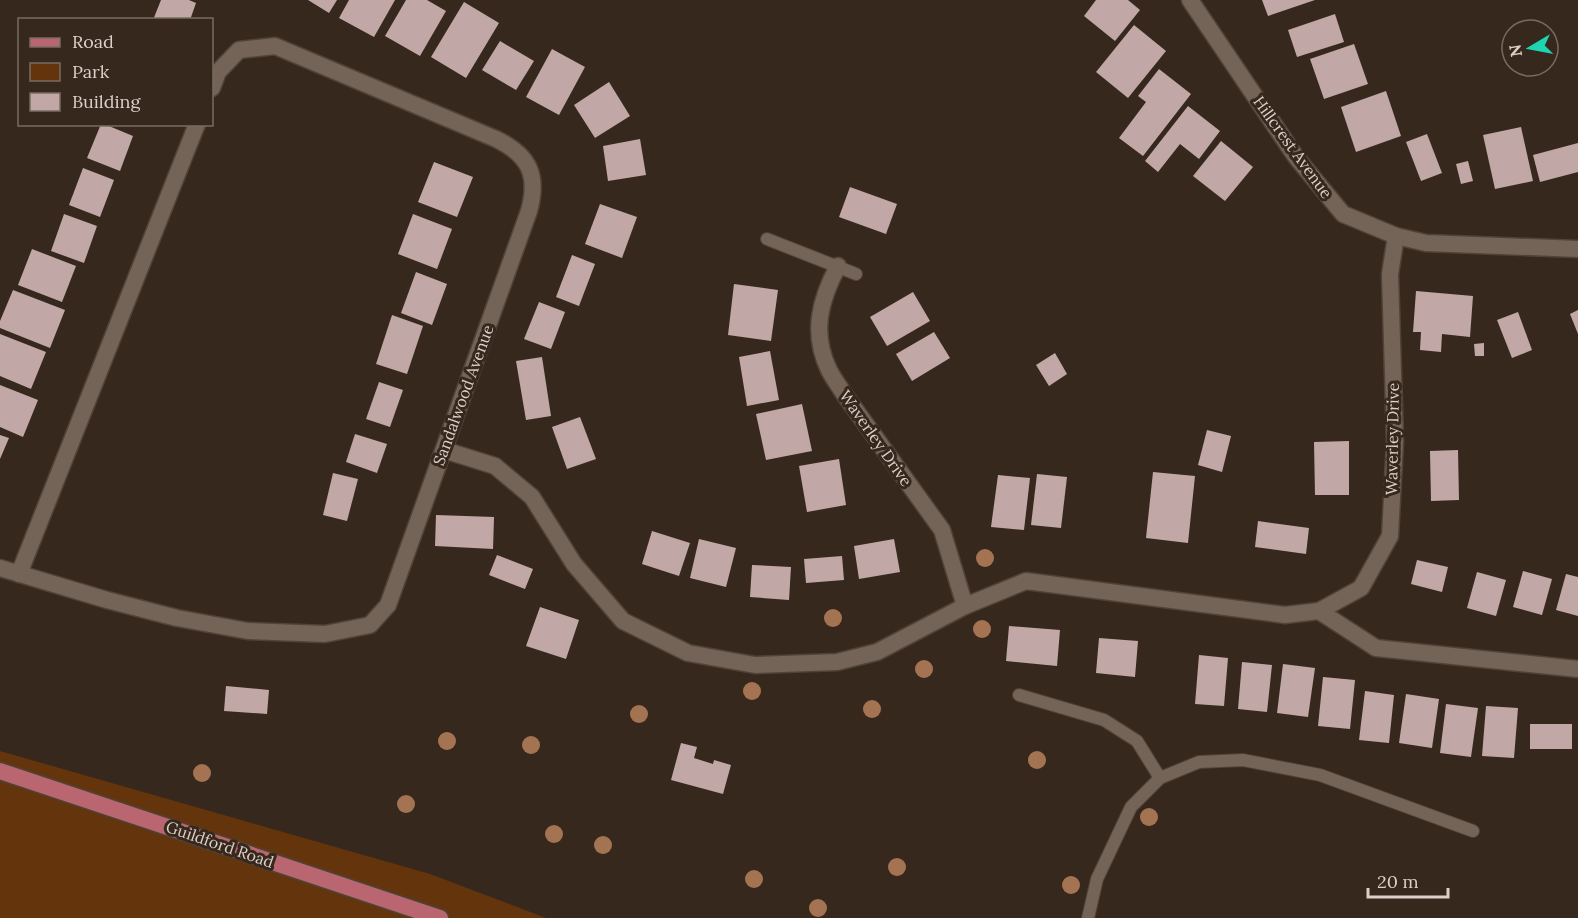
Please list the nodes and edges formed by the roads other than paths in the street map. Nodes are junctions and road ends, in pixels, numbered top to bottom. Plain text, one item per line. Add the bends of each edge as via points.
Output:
1 (1190, 0) edge
2 (213, 85) edge
3 (196, 126) edge
4 (1396, 236) junction
5 (767, 239) dead end
6 (1578, 249) edge
7 (838, 266) junction
8 (856, 274) dead end
9 (444, 450) junction
10 (0, 568) edge
11 (20, 574) junction
12 (965, 606) junction
13 (1319, 611) junction
14 (1578, 669) edge
15 (1019, 695) dead end
16 (0, 771) edge
17 (1160, 778) junction
18 (1473, 831) dead end
19 (440, 918) edge
20 (1088, 918) edge

1 - 4 street, Hillcrest Avenue via 1296,157 1343,214
2 - 9 street, Sandalwood Avenue via 218,72 239,50 275,46 511,146 529,168 533,196
3 - 11 street
4 - 6 street, Hillcrest Avenue via 1426,243
4 - 13 street, Waverley Drive via 1390,274 1395,441 1390,536 1360,588
5 - 7 lane
7 - 8 lane
7 - 12 street, Waverley Drive via 823,298 819,318 825,362 942,531
9 - 11 street, Sandalwood Avenue via 388,605 370,625 326,634 248,631 177,618
9 - 12 street, Waverley Drive via 495,466 532,498 574,564 623,621 688,653 755,665 837,662 877,652
10 - 11 street, Sandalwood Avenue
12 - 13 street, Waverley Drive via 1026,581 1285,615
13 - 14 street via 1376,648
15 - 17 lane via 1104,720 1137,741
16 - 19 main road, Guildford Road
17 - 18 lane via 1198,762 1243,760 1320,775
17 - 20 lane via 1131,807 1097,879

